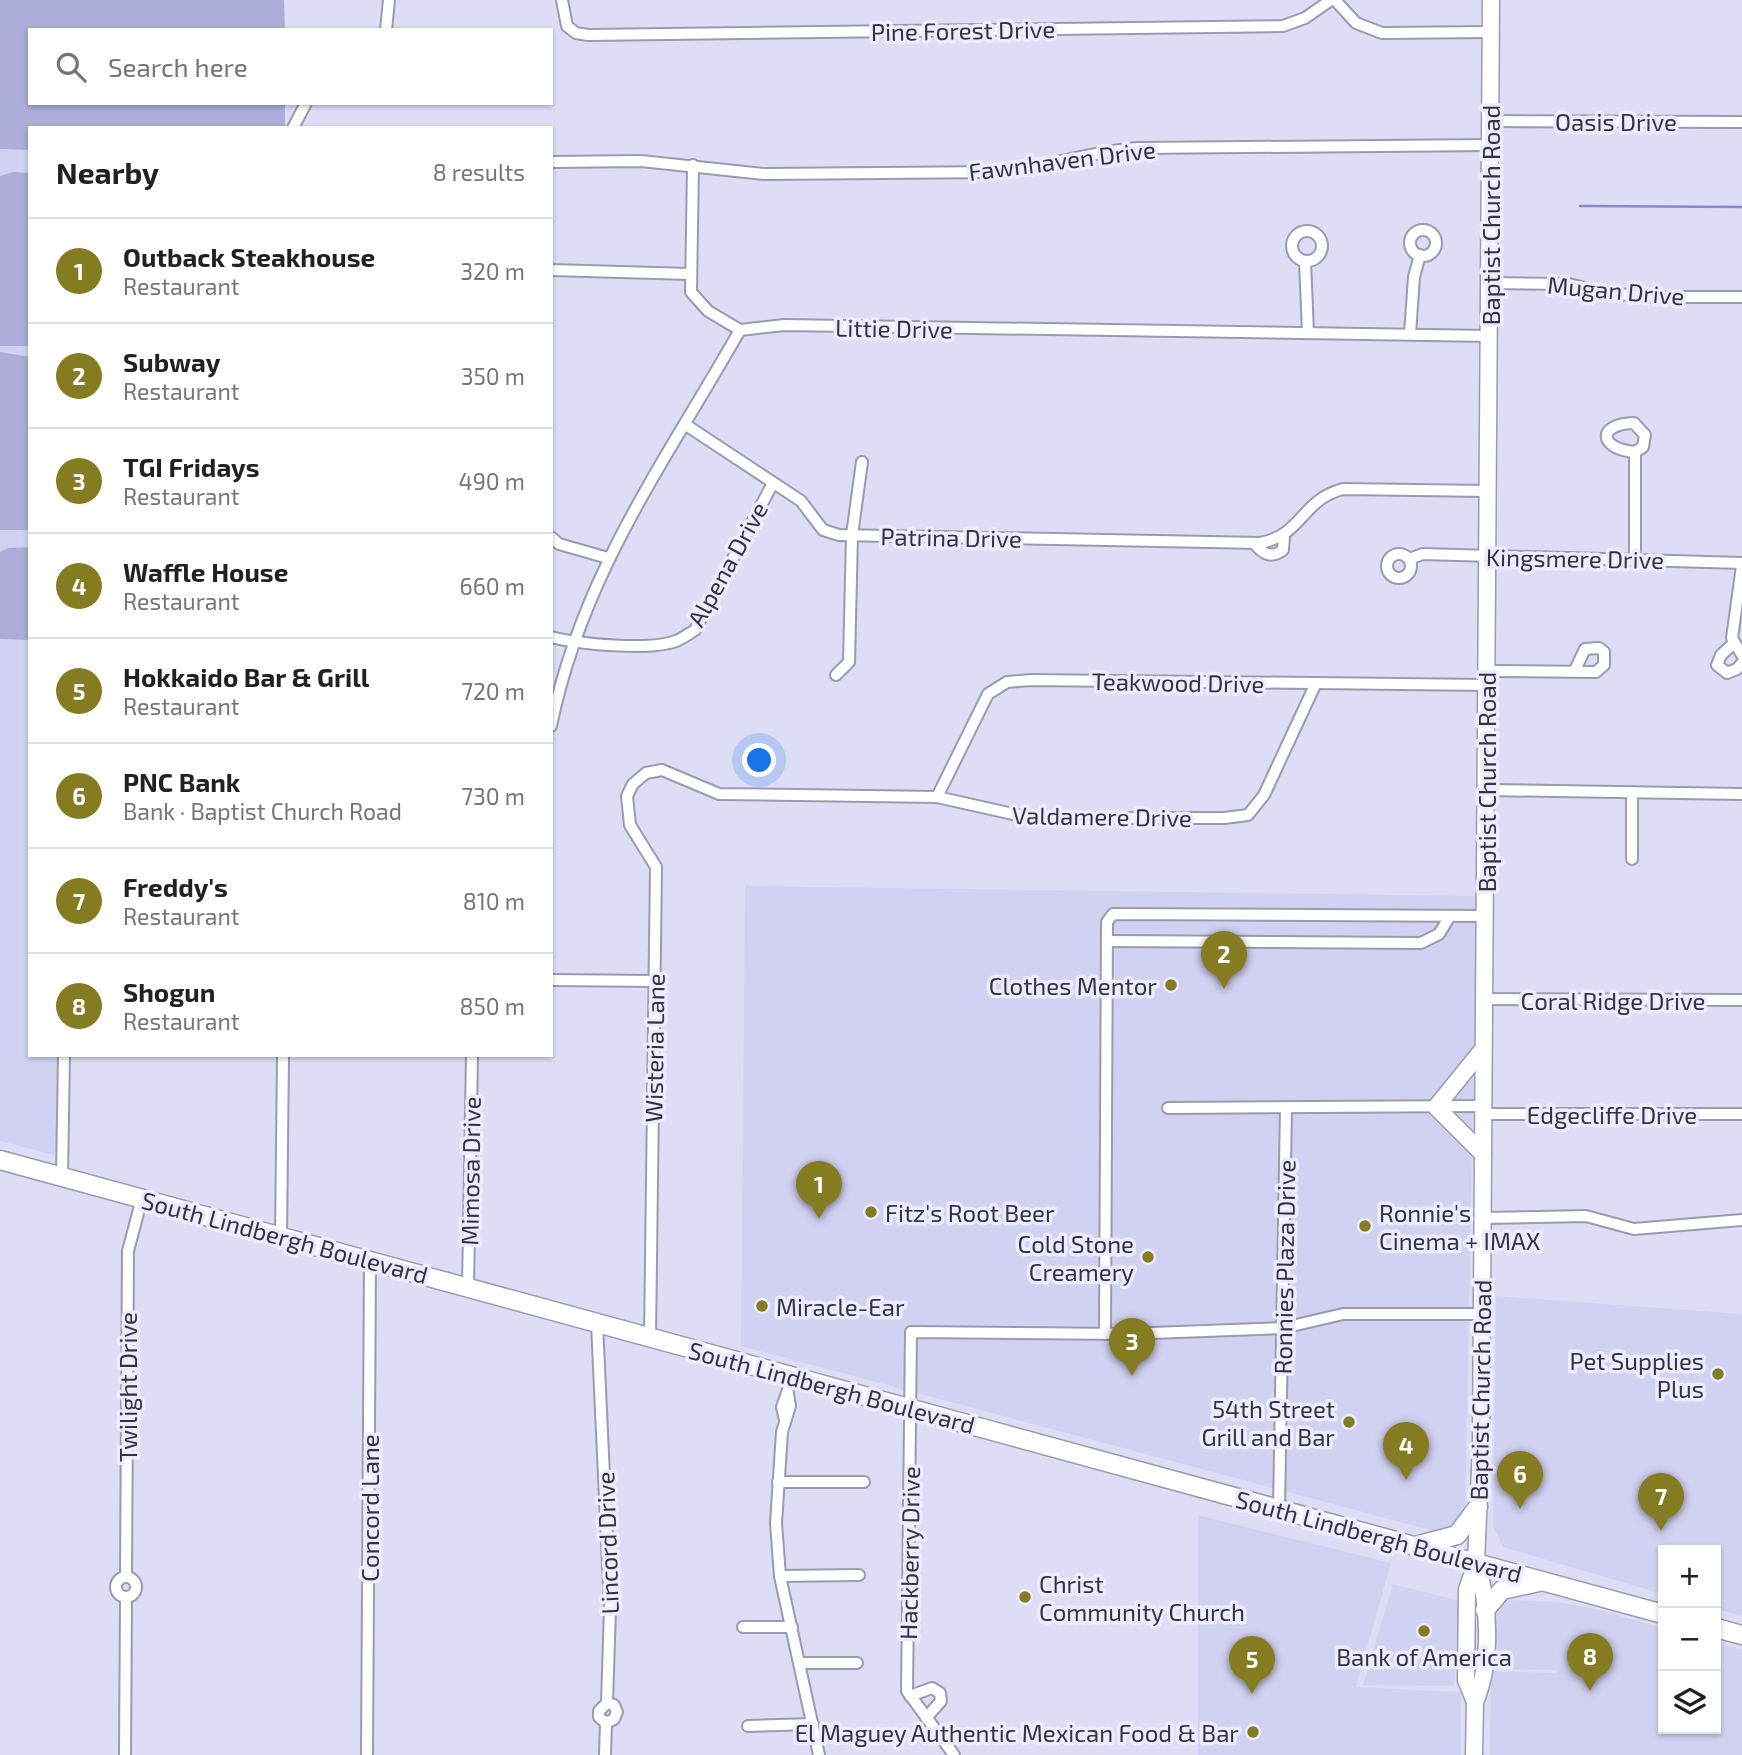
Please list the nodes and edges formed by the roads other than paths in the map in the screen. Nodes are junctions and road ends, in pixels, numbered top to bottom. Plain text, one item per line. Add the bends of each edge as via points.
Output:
1 (389, 0) edge
2 (562, 0) edge
3 (1333, 0) edge
4 (1491, 0) edge
5 (386, 28) edge
6 (1491, 32) junction
7 (305, 105) edge
8 (1490, 121) junction
9 (1742, 122) edge
10 (294, 126) edge
11 (1490, 145) junction
12 (553, 162) edge
13 (693, 165) junction
14 (1420, 255) dead end
15 (1305, 261) dead end
16 (553, 270) edge
17 (690, 274) junction
18 (1490, 283) junction
19 (1742, 297) edge
20 (740, 330) junction
21 (1308, 333) junction
22 (1410, 334) junction
23 (1489, 336) junction
24 (686, 425) junction
25 (1635, 452) dead end
26 (862, 462) dead end
27 (772, 482) junction
28 (1488, 491) junction
29 (852, 535) junction
30 (553, 539) edge
31 (1488, 556) junction
32 (608, 558) junction
33 (1409, 559) dead end
34 (1635, 559) junction
35 (1742, 565) edge
36 (553, 637) edge
37 (572, 642) junction
38 (1734, 643) junction
39 (1742, 655) edge
40 (1742, 663) edge
41 (1575, 670) dead end
42 (836, 675) dead end
43 (1487, 678) junction
44 (1316, 683) junction
45 (553, 718) edge
46 (646, 774) joint
47 (1486, 790) junction
48 (1632, 792) junction
49 (1742, 794) edge
50 (937, 797) junction
51 (1632, 859) dead end
52 (1450, 916) junction
53 (1485, 916) junction
54 (1107, 941) junction
55 (553, 980) edge
56 (654, 981) junction
57 (1484, 999) junction
58 (1742, 1000) edge
59 (1483, 1049) junction
60 (64, 1057) edge
61 (283, 1057) edge
62 (472, 1057) edge
63 (1436, 1107) junction
64 (1168, 1108) dead end
65 (1286, 1108) junction
66 (1482, 1110) junction
67 (1742, 1114) edge
68 (1483, 1154) junction
69 (0, 1160) edge
70 (62, 1177) junction
71 (142, 1198) junction
72 (1483, 1218) junction
73 (1742, 1220) edge
74 (281, 1236) junction
75 (370, 1261) junction
76 (468, 1287) junction
77 (1482, 1314) junction
78 (597, 1323) junction
79 (1283, 1328) junction
80 (1105, 1334) junction
81 (650, 1338) junction
82 (789, 1385) junction
83 (909, 1408) junction
84 (778, 1482) junction
85 (864, 1482) dead end
86 (1478, 1507) junction
87 (1279, 1510) junction
88 (1416, 1546) junction
89 (1476, 1563) junction
90 (859, 1575) dead end
91 (780, 1576) junction
92 (1543, 1581) junction
93 (1485, 1610) junction
94 (1658, 1613) edge
95 (743, 1627) dead end
96 (792, 1627) junction
97 (1721, 1629) edge
98 (1742, 1635) edge
99 (800, 1663) junction
100 (857, 1663) dead end
101 (910, 1696) junction
102 (1475, 1702) junction
103 (926, 1718) junction
104 (813, 1724) junction
105 (748, 1726) dead end
106 (125, 1755) edge
107 (367, 1755) edge
108 (605, 1755) edge
109 (819, 1755) edge
110 (954, 1755) edge
111 (1474, 1755) edge

1 - 5 street
2 - 3 street, Pine Forest Drive via 567,26 588,35 1283,26
3 - 6 street via 1356,23 1382,33
4 - 6 street, Baptist Church Road
6 - 8 street, Baptist Church Road
7 - 10 street
8 - 9 street, Oasis Drive
8 - 11 street, Baptist Church Road
11 - 13 street, Fawnhaven Drive via 1127,149 1001,172 764,174
11 - 18 street, Baptist Church Road
12 - 13 street, Fawnhaven Drive
13 - 17 street
14 - 22 street
15 - 21 street
16 - 17 street
17 - 20 street via 691,292 698,302
18 - 19 street, Mugan Drive via 1569,284 1646,297
18 - 23 street, Baptist Church Road
20 - 21 street, Littie Drive via 784,325
20 - 24 street
21 - 22 street, Littie Drive
22 - 23 street, Littie Drive
23 - 28 street, Baptist Church Road
24 - 27 street, Patrina Drive
24 - 32 street
25 - 34 street
26 - 29 street
27 - 29 street, Patrina Drive via 801,501 824,530
27 - 37 street, Alpena Drive via 695,631 656,646
28 - 29 street, Patrina Drive via 1343,489 1323,495 1284,536 1254,543
28 - 31 street, Baptist Church Road
29 - 42 street via 849,662
30 - 32 street
31 - 33 street, Kingsmere Drive via 1423,554
31 - 34 street, Kingsmere Drive
31 - 43 street, Baptist Church Road
32 - 37 street
34 - 35 street, Kingsmere Drive
35 - 38 street
36 - 37 street, Alpena Drive
37 - 45 street
38 - 39 street
38 - 40 street via 1717,665 1727,673
41 - 43 street, Teakwood Drive
43 - 44 street, Teakwood Drive
43 - 47 street, Baptist Church Road
44 - 50 street, Teakwood Drive via 1007,682 988,694
44 - 50 street, Valdamere Drive via 1264,796 1248,815 1031,818
46 - 50 street, Valdamere Drive via 662,770 719,794
46 - 56 street, Wisteria Lane via 633,784 627,811 630,825 656,867
47 - 48 street
47 - 53 street, Baptist Church Road
48 - 49 street
48 - 51 street
52 - 53 street
52 - 54 street via 1439,934 1420,943
52 - 54 street via 1113,914 1107,922
53 - 57 street, Baptist Church Road
54 - 80 street
55 - 56 street
56 - 81 street, Wisteria Lane
57 - 58 street, Coral Ridge Drive
57 - 59 street, Baptist Church Road
59 - 63 street
59 - 66 street, Baptist Church Road
60 - 70 street
61 - 74 street
62 - 76 street, Mimosa Drive
63 - 65 street
63 - 66 street
63 - 68 street
64 - 65 street
65 - 79 street, Ronnies Plaza Drive
66 - 67 street, Edgecliffe Drive
66 - 68 street, Baptist Church Road
68 - 72 street, Baptist Church Road
69 - 70 main road, South Lindbergh Boulevard
70 - 71 main road, South Lindbergh Boulevard
71 - 74 main road, South Lindbergh Boulevard
71 - 106 street, Twilight Drive via 128,1251 126,1577 116,1587 126,1598
72 - 73 street via 1586,1216 1634,1229
72 - 77 street, Baptist Church Road
74 - 75 main road, South Lindbergh Boulevard
75 - 76 main road, South Lindbergh Boulevard
75 - 107 street, Concord Lane
76 - 78 main road, South Lindbergh Boulevard
77 - 79 street via 1343,1314
77 - 86 street, Baptist Church Road
78 - 81 main road, South Lindbergh Boulevard
78 - 108 street, Lincord Drive via 610,1608 607,1703 617,1712 606,1723
79 - 80 street
79 - 87 street, Ronnies Plaza Drive
80 - 83 street, Hackberry Drive via 911,1332
81 - 82 main road, South Lindbergh Boulevard
82 - 83 main road, South Lindbergh Boulevard
82 - 84 street via 783,1399
83 - 87 main road, South Lindbergh Boulevard
83 - 101 street, Hackberry Drive
84 - 85 street
84 - 91 street
86 - 88 main road via 1457,1535
86 - 89 street, Baptist Church Road
87 - 88 main road, South Lindbergh Boulevard
88 - 89 main road, South Lindbergh Boulevard
89 - 92 main road, South Lindbergh Boulevard
89 - 93 street, Baptist Church Road via 1486,1590
89 - 102 street, Baptist Church Road via 1467,1590 1466,1679
90 - 91 street
91 - 96 street
92 - 93 main road via 1502,1590
92 - 94 main road, South Lindbergh Boulevard
93 - 102 street, Baptist Church Road via 1484,1680
95 - 96 street
96 - 99 street
97 - 98 main road
99 - 100 street
99 - 104 street
101 - 103 street
101 - 103 street via 932,1688 940,1693 941,1701
102 - 111 street, Baptist Church Road
103 - 110 street
104 - 105 street
104 - 109 street

